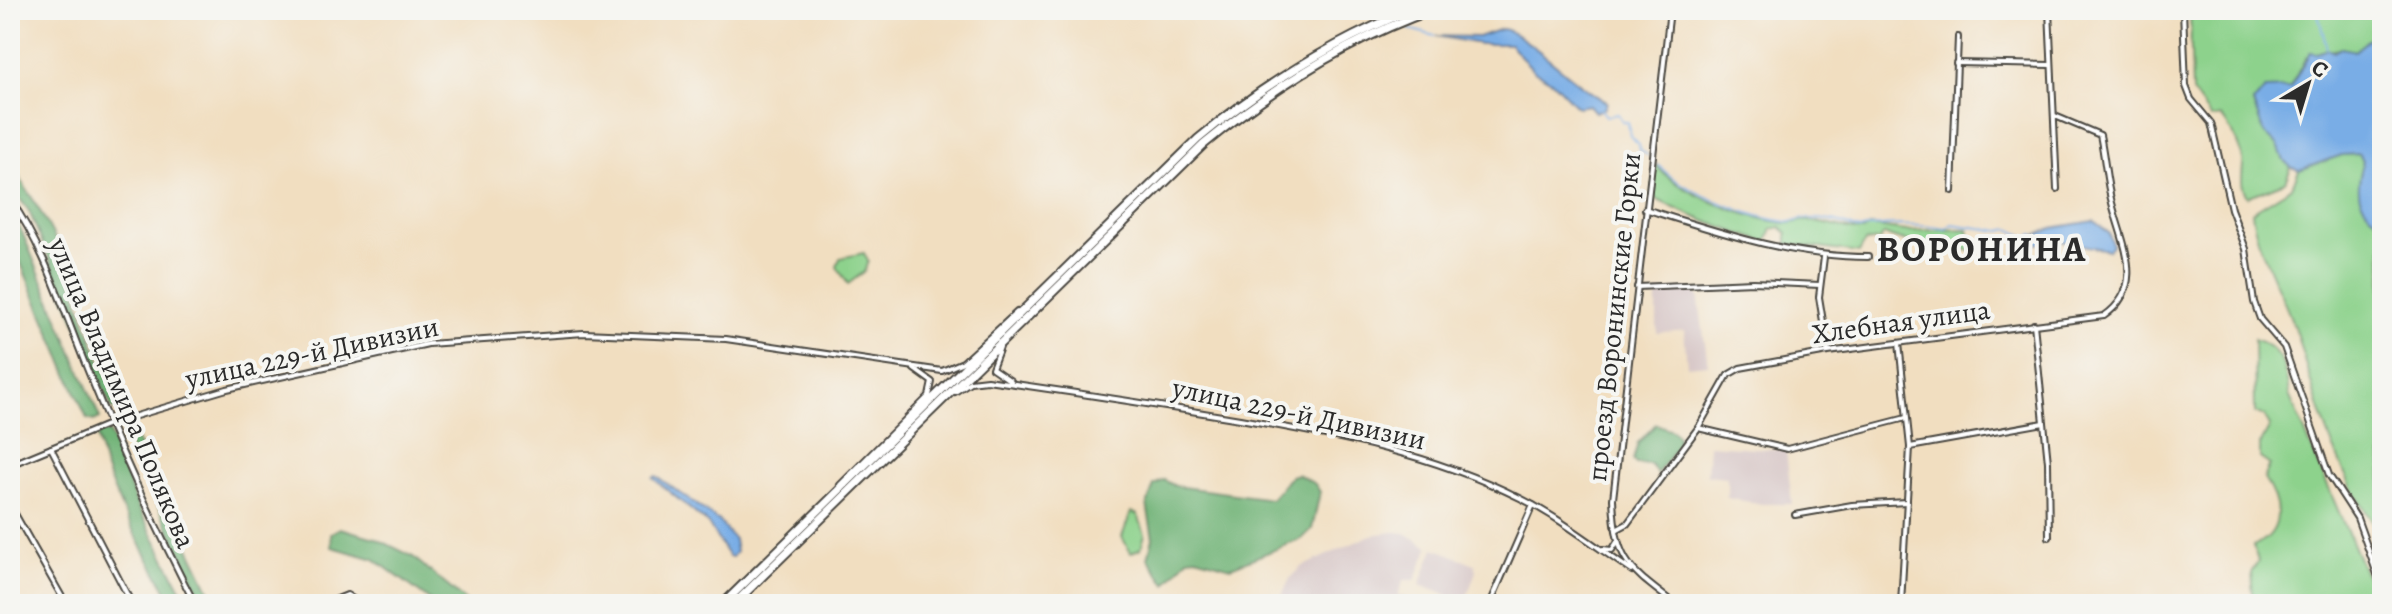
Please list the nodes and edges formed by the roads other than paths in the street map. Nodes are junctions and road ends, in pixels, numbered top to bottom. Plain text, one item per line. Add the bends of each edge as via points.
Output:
1 (1411, 10) edge
2 (1432, 10) edge
3 (1670, 10) edge
4 (2049, 10) edge
5 (2183, 10) edge
6 (1958, 37) dead end
7 (1956, 63) junction
8 (2051, 65) junction
9 (2055, 116) junction
10 (2057, 189) dead end
11 (1952, 191) dead end
12 (10, 199) edge
13 (1645, 209) junction
14 (1113, 231) junction
15 (1824, 257) junction
16 (1868, 257) dead end
17 (1820, 285) junction
18 (1637, 287) junction
19 (1028, 304) junction
20 (2034, 324) junction
21 (1899, 343) junction
22 (1828, 352) junction
23 (908, 367) junction
24 (1020, 385) junction
25 (1906, 418) junction
26 (2044, 423) junction
27 (109, 424) junction
28 (1698, 428) junction
29 (1910, 447) junction
30 (51, 448) junction
31 (879, 461) junction
32 (10, 465) edge
33 (1907, 502) junction
34 (10, 505) edge
35 (1533, 505) junction
36 (819, 510) junction
37 (1795, 515) dead end
38 (1616, 530) junction
39 (2049, 537) dead end
40 (1618, 541) junction
41 (1597, 547) junction
42 (1621, 553) junction
43 (1632, 571) junction
44 (2382, 588) edge
45 (66, 604) edge
46 (132, 604) edge
47 (195, 604) edge
48 (325, 604) edge
49 (361, 604) edge
50 (723, 604) edge
51 (734, 604) edge
52 (1490, 604) edge
53 (1675, 604) edge
54 (1901, 604) edge

1 - 19 highway via 1325,50 1234,110
2 - 14 highway via 1351,45 1277,88 1203,145
3 - 13 street, проезд Воронинские Горки
4 - 8 street
5 - 44 street via 2186,86 2211,123 2246,249 2254,302 2260,319 2284,347 2329,475 2357,518
6 - 7 street
7 - 8 street
7 - 11 street
8 - 9 street
9 - 10 street
9 - 20 street, Хлебная улица via 2100,135 2130,272 2119,305 2104,316
12 - 27 street, улица Владимира Полякова via 33,235
13 - 15 street via 1725,235
13 - 18 street, проезд Воронинские Горки
14 - 24 street via 994,356 995,374
14 - 31 highway
15 - 16 street
15 - 17 street
17 - 18 street
17 - 22 street
18 - 38 street, проезд Воронинские Горки via 1613,499
19 - 23 street, улица 229-й Дивизии via 958,365 942,371
19 - 36 highway
20 - 21 street, Хлебная улица
20 - 26 street
21 - 22 street, Хлебная улица
21 - 25 street
22 - 28 street, Хлебная улица via 1732,372
23 - 27 street, улица 229-й Дивизии via 726,339 537,336 428,344 227,389
23 - 36 street via 932,382 929,396
24 - 31 street, улица 229-й Дивизии via 970,382
24 - 35 street, улица 229-й Дивизии via 1380,446 1431,461
25 - 28 street via 1787,449
25 - 29 street
26 - 29 street
26 - 39 street
27 - 30 street, улица 229-й Дивизии
27 - 47 street, улица Владимира Полякова
28 - 38 street, Хлебная улица via 1627,524
29 - 33 street
30 - 32 street, улица 229-й Дивизии
30 - 46 street
31 - 51 highway
33 - 37 street
33 - 54 street
34 - 45 street
35 - 41 street, улица 229-й Дивизии
35 - 52 street
36 - 50 highway
38 - 40 street, проезд Воронинские Горки
40 - 41 street via 1609,551
40 - 42 street, проезд Воронинские Горки
41 - 42 street
41 - 43 street, улица 229-й Дивизии
42 - 43 street, проезд Воронинские Горки
43 - 53 street, проезд Воронинские Горки
48 - 49 street via 347,595

